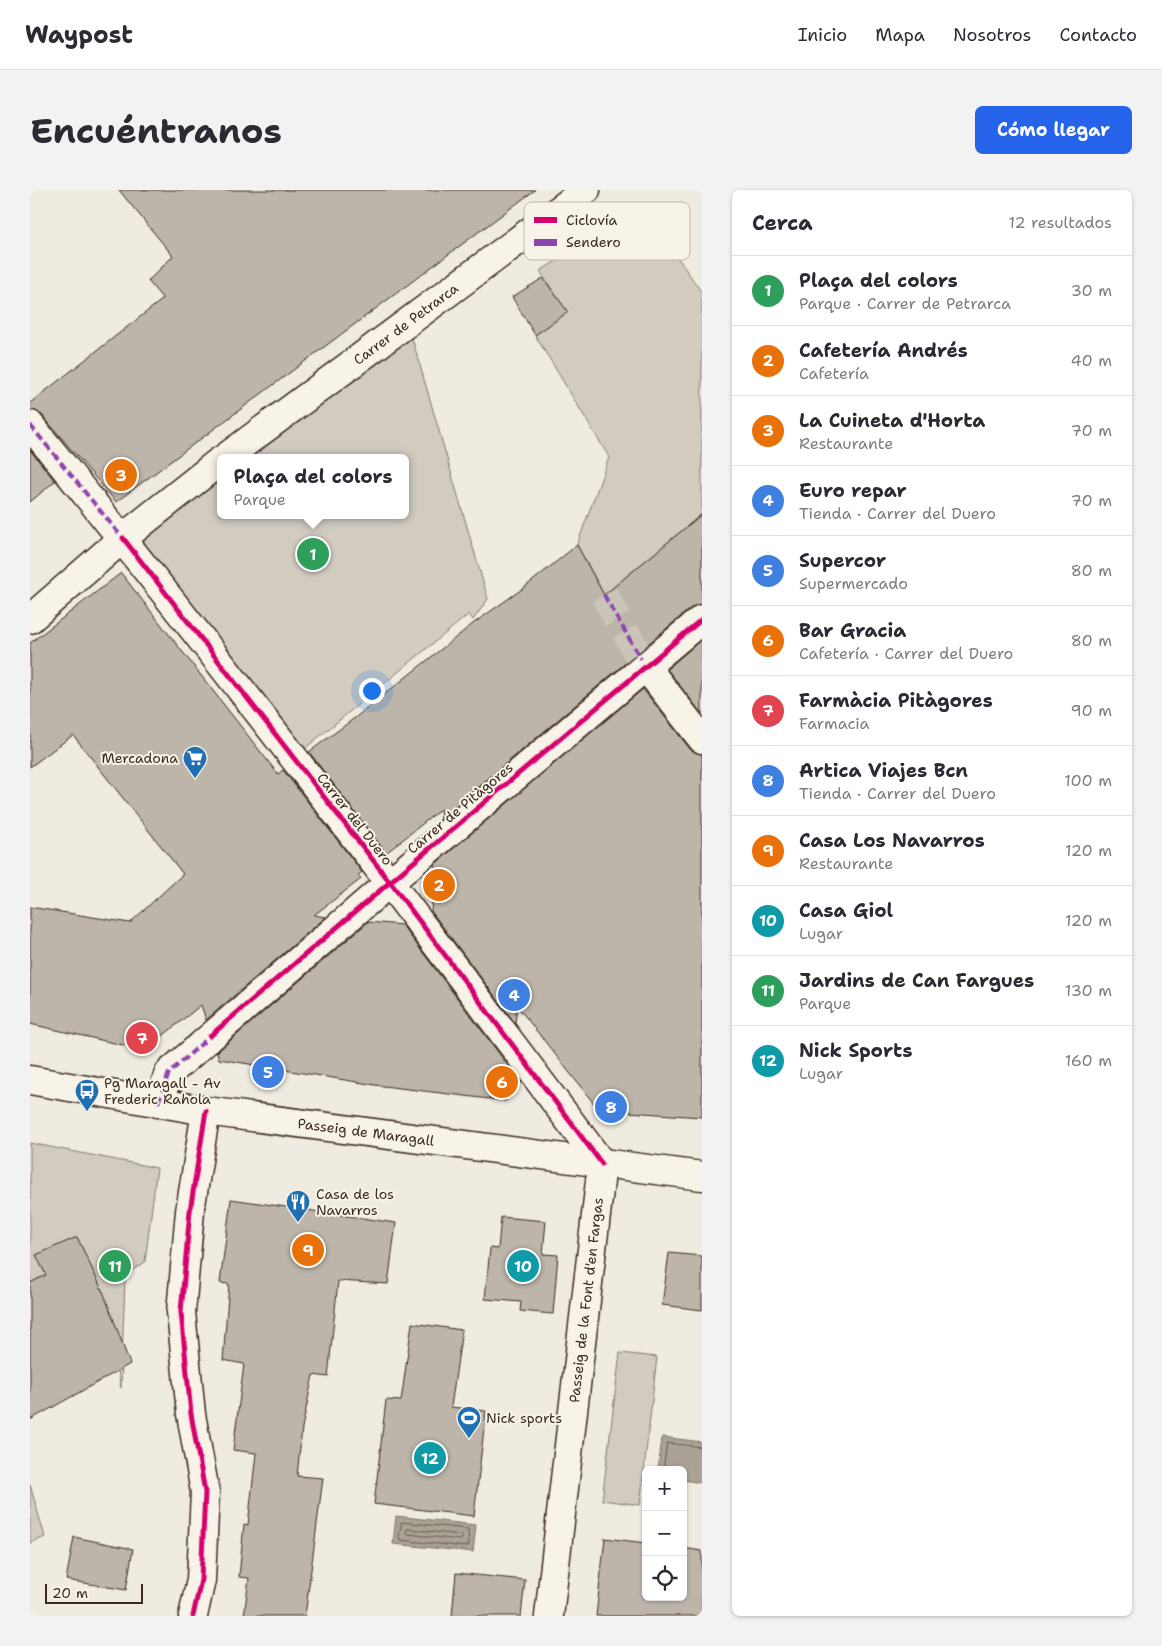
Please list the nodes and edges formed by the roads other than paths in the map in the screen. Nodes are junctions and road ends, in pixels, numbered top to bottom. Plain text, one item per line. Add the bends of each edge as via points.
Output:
1 (586, 190) edge
2 (570, 202) edge
3 (524, 236) edge
4 (30, 425) edge
5 (230, 454) edge
6 (217, 463) edge
7 (123, 538) junction
8 (30, 619) edge
9 (702, 619) edge
10 (646, 667) junction
11 (702, 739) edge
12 (390, 882) junction
13 (30, 1080) edge
14 (158, 1103) junction
15 (206, 1111) junction
16 (602, 1164) junction
17 (702, 1176) edge
18 (193, 1616) edge
19 (549, 1616) edge

1 - 2 street, Carrer de Petrarca
3 - 5 street, Carrer de Petrarca
4 - 7 street, Carrer del Duero
6 - 7 street
7 - 8 street
7 - 12 street, Carrer del Duero
9 - 10 street, Carrer de Pitàgores
10 - 11 street
10 - 12 street, Carrer de Pitàgores
12 - 14 street, Carrer de Pitàgores via 169,1073
12 - 16 street, Carrer del Duero
13 - 14 street, Passeig de Maragall
14 - 15 street, Passeig de Maragall
15 - 16 street, Passeig de Maragall
15 - 18 street via 190,1211 181,1312 191,1414 205,1492 201,1580
16 - 17 street, Passeig de Maragall
16 - 19 street, Passeig de la Font d'en Fargas

